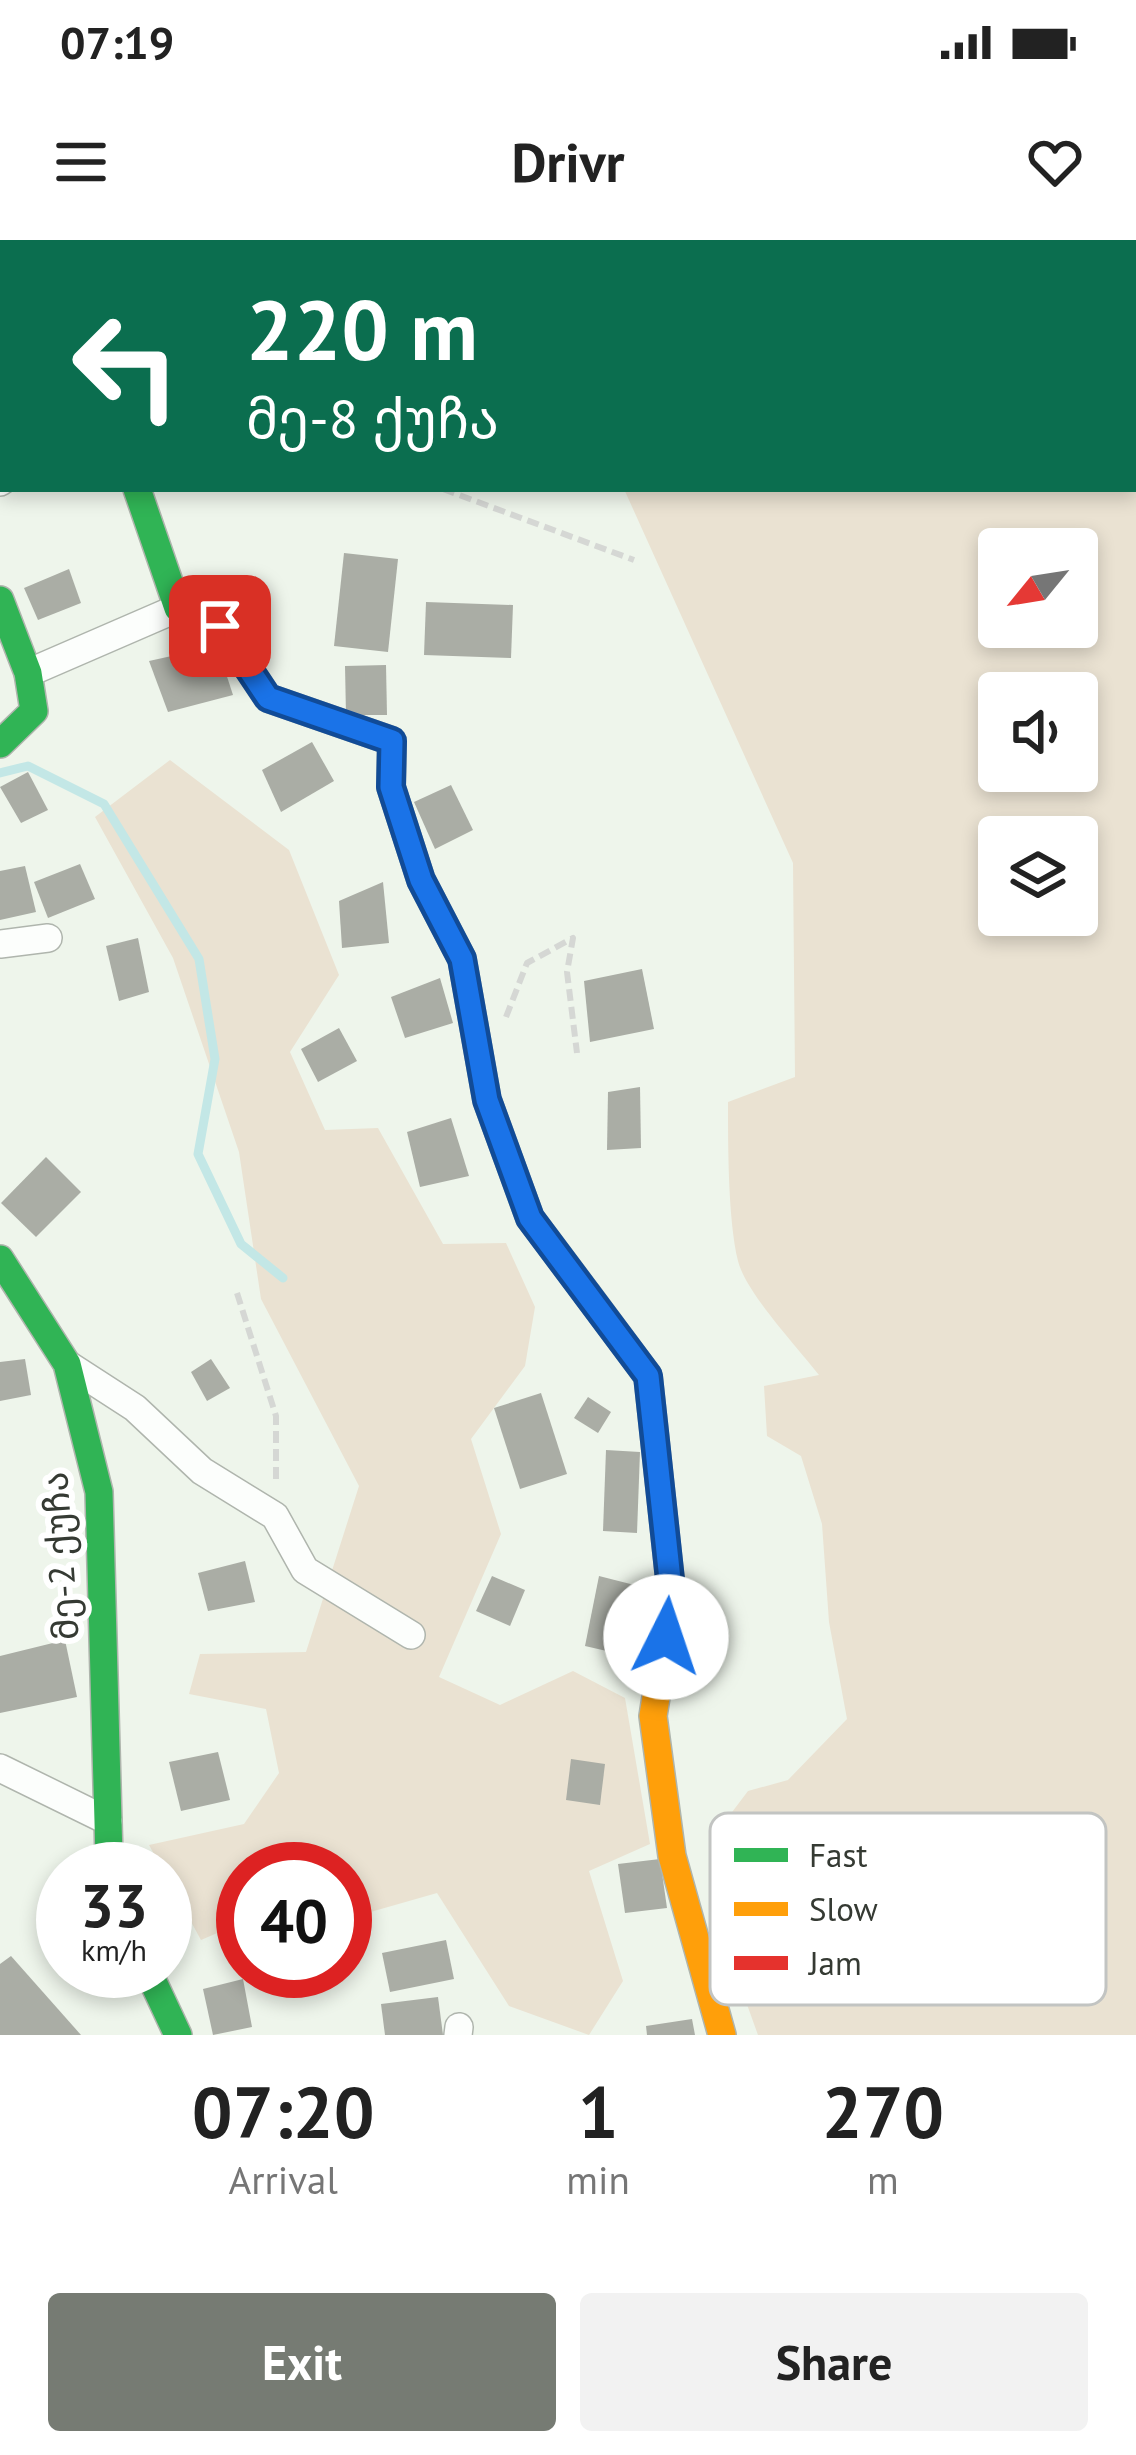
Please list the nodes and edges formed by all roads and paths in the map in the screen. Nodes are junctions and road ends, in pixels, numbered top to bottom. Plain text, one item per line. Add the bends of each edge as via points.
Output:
1 (139, 492) edge
2 (451, 492) edge
3 (634, 560) dead end
4 (0, 600) edge
5 (178, 608) junction
6 (28, 673) junction
7 (0, 744) edge
8 (48, 938) dead end
9 (0, 944) edge
10 (577, 1053) dead end
11 (477, 1059) junction
12 (0, 1259) edge
13 (237, 1293) dead end
14 (67, 1364) junction
15 (275, 1516) junction
16 (411, 1635) dead end
17 (0, 1768) edge
18 (108, 1821) junction
19 (110, 1842) edge
20 (710, 1992) edge
21 (161, 1998) edge
22 (714, 2005) edge
23 (178, 2035) edge
24 (722, 2035) edge

1 - 5 street
2 - 3 path
4 - 6 street
5 - 6 street
5 - 11 street via 220,626 268,698 392,741 391,787 421,880 462,959
6 - 7 street via 34,711
8 - 9 street
10 - 11 path via 567,972 573,938 527,962 498,1036
11 - 20 street via 530,1218 648,1376 672,1598 653,1716 672,1856
12 - 14 street, მე-2 ქუჩა
13 - 15 path via 276,1416
14 - 15 street via 135,1408 202,1471
14 - 18 street, მე-2 ქუჩა via 99,1492
15 - 16 street via 305,1570
17 - 18 street
18 - 19 street, მე-2 ქუჩა
21 - 23 street
22 - 24 street

